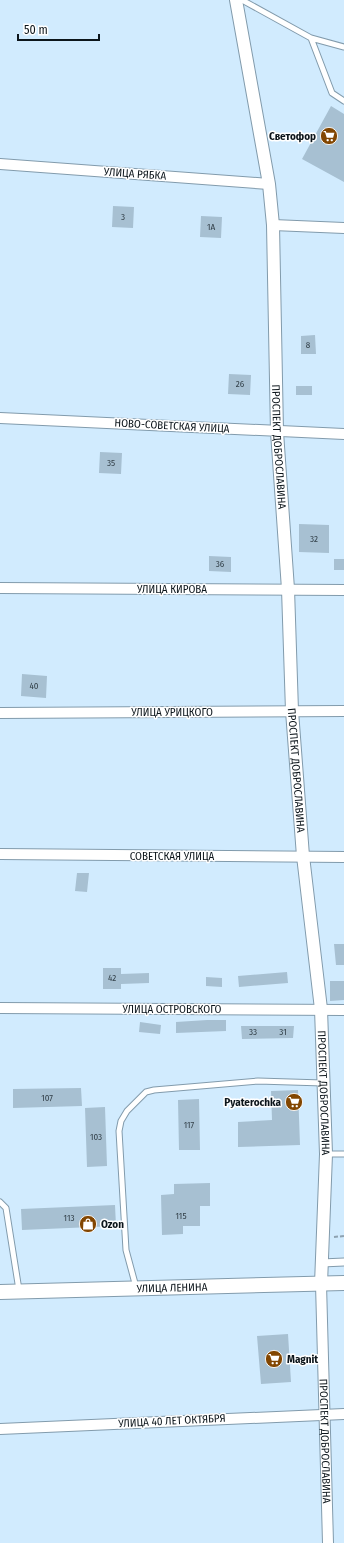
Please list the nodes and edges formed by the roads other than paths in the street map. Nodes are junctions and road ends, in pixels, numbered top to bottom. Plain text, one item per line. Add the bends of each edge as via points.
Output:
1 (236, 0) edge
2 (242, 0) edge
3 (311, 38) junction
4 (344, 47) edge
5 (344, 102) edge
6 (0, 164) edge
7 (269, 184) junction
8 (273, 225) junction
9 (344, 228) edge
10 (0, 418) edge
11 (277, 432) junction
12 (344, 434) edge
13 (0, 588) edge
14 (288, 589) junction
15 (344, 590) edge
16 (292, 711) junction
17 (344, 711) edge
18 (0, 713) edge
19 (0, 854) edge
20 (303, 856) junction
21 (344, 857) edge
22 (0, 1008) edge
23 (321, 1009) junction
24 (344, 1010) edge
25 (324, 1083) junction
26 (326, 1154) junction
27 (344, 1154) edge
28 (0, 1202) edge
29 (322, 1262) junction
30 (344, 1262) edge
31 (344, 1283) edge
32 (321, 1284) junction
33 (136, 1288) junction
34 (20, 1291) junction
35 (0, 1292) edge
36 (324, 1414) junction
37 (344, 1414) edge
38 (0, 1429) edge
39 (328, 1543) edge

1 - 7 street, ПРОСПЕКТ ДОБРОСЛАВИНА
2 - 3 lane
3 - 4 lane
3 - 5 lane via 332,93
6 - 7 street, УЛИЦА РЯБКА
7 - 8 street, ПРОСПЕКТ ДОБРОСЛАВИНА
8 - 9 street
8 - 11 street, ПРОСПЕКТ ДОБРОСЛАВИНА
10 - 11 street, НОВО-СОВЕТСКАЯ УЛИЦА
11 - 12 street, НОВО-СОВЕТСКАЯ УЛИЦА
11 - 14 street, ПРОСПЕКТ ДОБРОСЛАВИНА
13 - 14 street, УЛИЦА КИРОВА
14 - 15 street, УЛИЦА КИРОВА
14 - 16 street, ПРОСПЕКТ ДОБРОСЛАВИНА
16 - 17 street, УЛИЦА УРИЦКОГО
16 - 18 street, УЛИЦА УРИЦКОГО
16 - 20 street, ПРОСПЕКТ ДОБРОСЛАВИНА
19 - 20 street, СОВЕТСКАЯ УЛИЦА
20 - 21 street, СОВЕТСКАЯ УЛИЦА
20 - 23 street, ПРОСПЕКТ ДОБРОСЛАВИНА
22 - 23 street, УЛИЦА ОСТРОВСКОГО
23 - 24 street, УЛИЦА ОСТРОВСКОГО
23 - 25 street, ПРОСПЕКТ ДОБРОСЛАВИНА
25 - 26 street, ПРОСПЕКТ ДОБРОСЛАВИНА
25 - 33 lane via 258,1081 154,1090 146,1092 127,1112 121,1121 119,1145 126,1250
26 - 27 lane
26 - 29 street, ПРОСПЕКТ ДОБРОСЛАВИНА
28 - 34 lane via 6,1208
29 - 30 street
29 - 32 street, ПРОСПЕКТ ДОБРОСЛАВИНА
31 - 32 main road, УЛИЦА ЛЕНИНА
32 - 33 main road, УЛИЦА ЛЕНИНА
32 - 36 street, ПРОСПЕКТ ДОБРОСЛАВИНА
33 - 34 main road, УЛИЦА ЛЕНИНА
34 - 35 main road, УЛИЦА ЛЕНИНА
36 - 37 street, УЛИЦА 40 ЛЕТ ОКТЯБРЯ
36 - 38 street, УЛИЦА 40 ЛЕТ ОКТЯБРЯ
36 - 39 street, ПРОСПЕКТ ДОБРОСЛАВИНА

